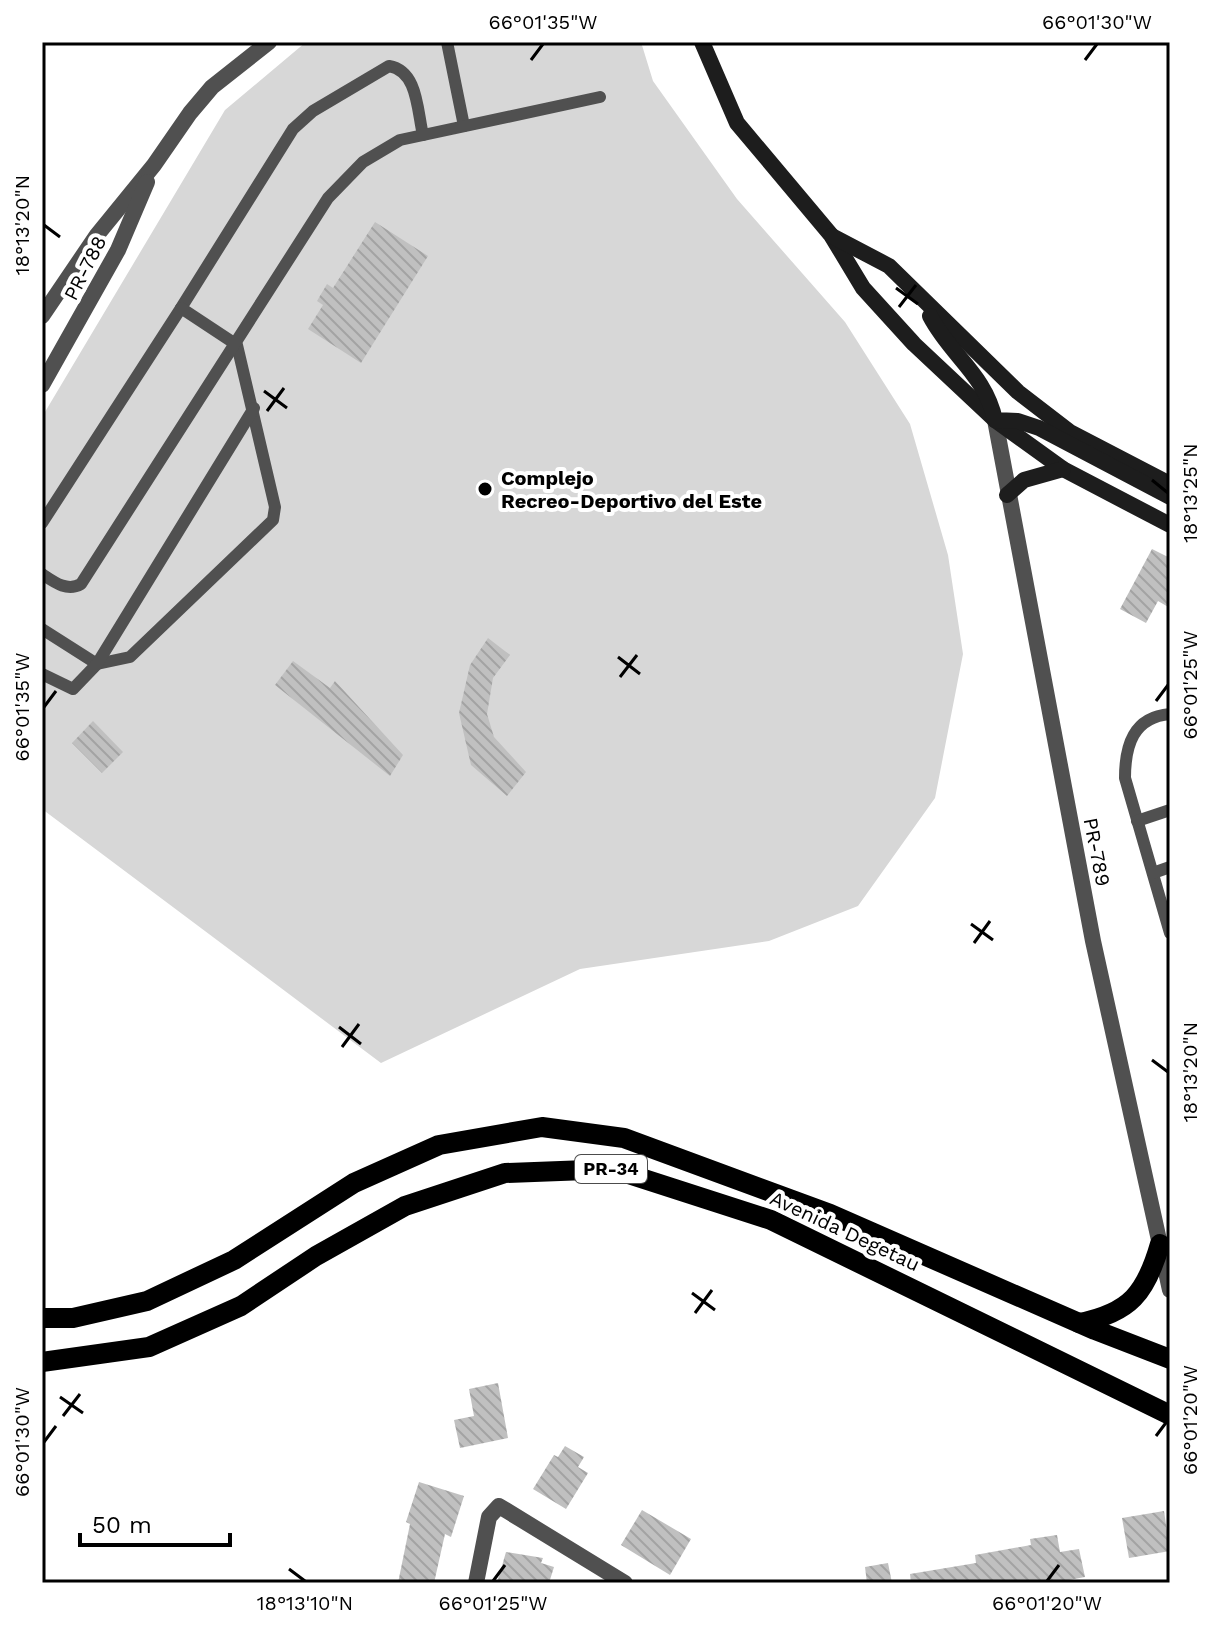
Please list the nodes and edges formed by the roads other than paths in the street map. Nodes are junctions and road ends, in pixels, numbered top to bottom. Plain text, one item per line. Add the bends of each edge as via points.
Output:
1 (269, 42) edge
2 (447, 42) edge
3 (702, 42) edge
4 (600, 97) dead end
5 (464, 126) junction
6 (423, 135) junction
7 (154, 165) junction
8 (831, 235) junction
9 (920, 297) junction
10 (181, 308) junction
11 (42, 316) edge
12 (237, 345) junction
13 (42, 385) edge
14 (254, 408) junction
15 (995, 420) junction
16 (1063, 469) junction
17 (1170, 484) edge
18 (1007, 495) junction
19 (1170, 497) edge
20 (42, 523) edge
21 (1170, 525) edge
22 (42, 574) edge
23 (42, 629) edge
24 (97, 664) junction
25 (42, 674) edge
26 (1170, 714) edge
27 (1170, 810) edge
28 (1137, 821) junction
29 (1170, 867) edge
30 (1153, 873) junction
31 (1169, 927) edge
32 (1160, 1244) junction
33 (1170, 1290) edge
34 (42, 1318) edge
35 (1079, 1323) junction
36 (1170, 1359) edge
37 (42, 1362) edge
38 (1170, 1415) edge
39 (476, 1583) edge
40 (625, 1583) edge

1 - 7 street, PR-788 / PR-788 via 212,87
2 - 5 lane
3 - 8 main road via 737,123
4 - 5 lane
5 - 6 lane
6 - 10 lane via 409,75 401,68 389,66 313,111 293,129
6 - 12 lane via 381,150 346,177
7 - 11 street, PR-788 / PR-788 via 97,235
7 - 13 street, PR-788 / PR-788 via 118,250
8 - 9 main road via 889,266
8 - 15 main road via 863,288
9 - 15 main road via 938,332 983,384
9 - 17 main road via 1018,392 1070,432
10 - 12 lane
10 - 20 lane
12 - 14 lane
12 - 22 lane via 81,584 60,586
14 - 24 lane
14 - 24 lane via 275,507 273,520 130,657
15 - 16 main road
15 - 18 street, PR-789 / PR-789
15 - 19 main road via 1039,428
16 - 18 main road via 1024,480
16 - 21 main road
18 - 32 street, PR-789 / PR-789 via 1093,941
23 - 24 lane
24 - 25 lane via 73,689
26 - 28 lane via 1142,724 1125,754 1125,778
27 - 28 lane
28 - 30 lane
29 - 30 lane
30 - 31 lane
32 - 33 street, PR-789 / PR-789
32 - 35 main road via 1135,1299 1110,1315
34 - 35 main road, Avenida Degetau / PR-34 via 73,1318 147,1301 234,1260 354,1183 439,1145 542,1127 639,1143 830,1214
35 - 36 main road, Avenida Degetau / PR-34
37 - 38 main road, Avenida Degetau / PR-34 via 149,1347 241,1306 316,1256 419,1202 505,1173 613,1169 771,1220
39 - 40 street via 489,1517 499,1506

